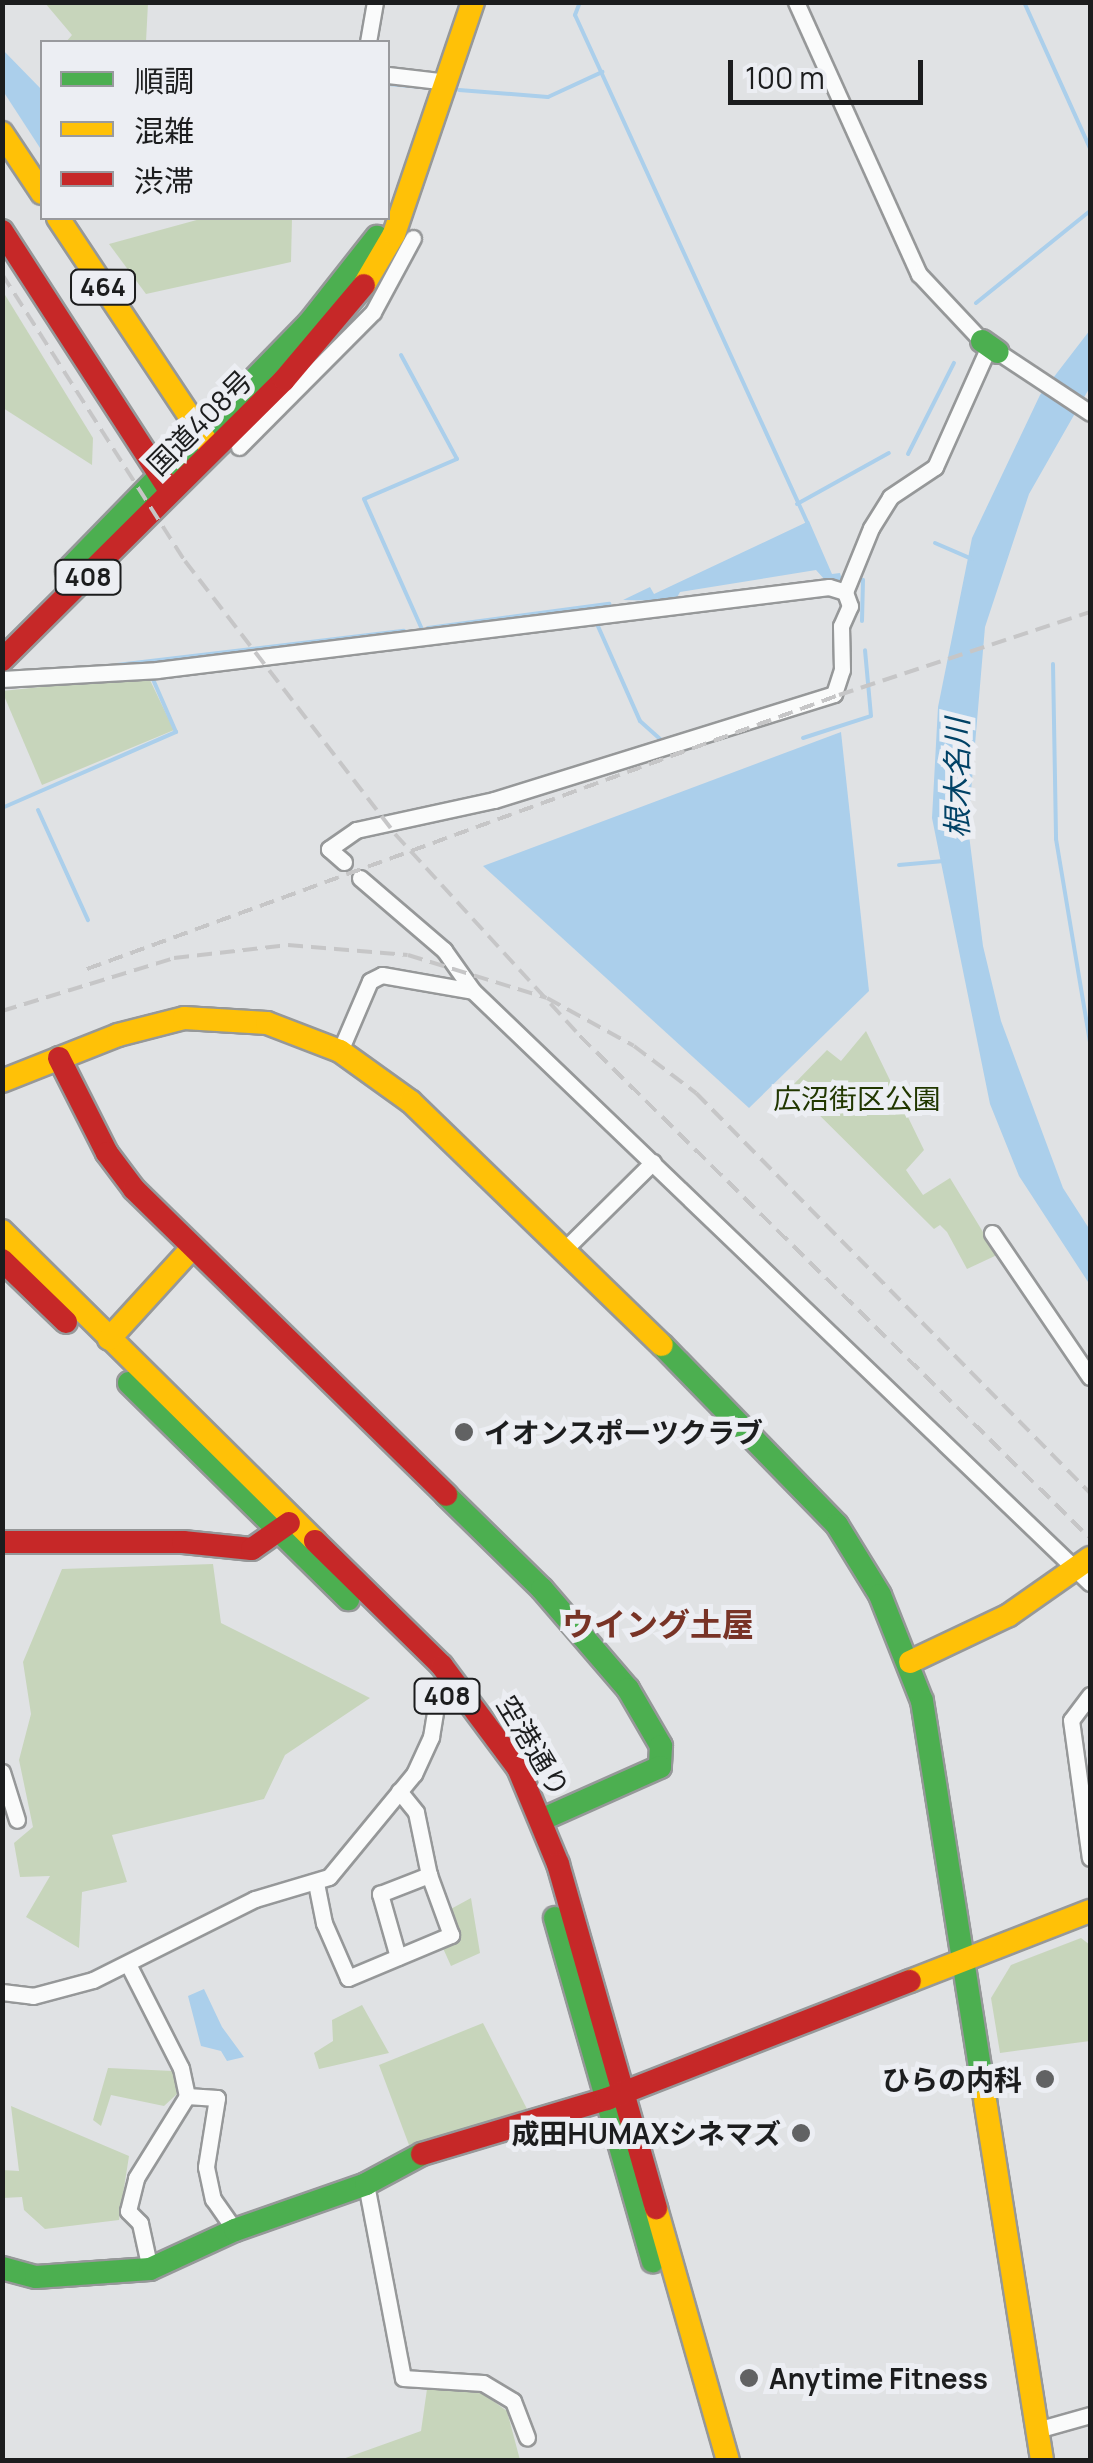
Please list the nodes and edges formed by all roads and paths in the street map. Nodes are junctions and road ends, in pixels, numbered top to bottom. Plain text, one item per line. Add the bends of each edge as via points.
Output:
1 (375, 2) edge
2 (473, 2) edge
3 (796, 2) edge
4 (368, 40) edge
5 (390, 75) edge
6 (448, 82) junction
7 (2, 133) edge
8 (40, 190) edge
9 (396, 198) edge
10 (59, 220) edge
11 (381, 220) edge
12 (2, 231) edge
13 (413, 238) dead end
14 (990, 346) junction
15 (1090, 413) edge
16 (207, 443) junction
17 (239, 447) dead end
18 (165, 485) junction
19 (850, 582) junction
20 (2, 636) edge
21 (2, 660) edge
22 (2, 680) edge
23 (344, 862) dead end
24 (360, 878) dead end
25 (474, 991) junction
26 (340, 1051) junction
27 (59, 1058) junction
28 (2, 1080) edge
29 (652, 1162) junction
30 (2, 1231) edge
31 (992, 1233) dead end
32 (192, 1248) junction
33 (564, 1250) junction
34 (2, 1260) edge
35 (109, 1339) junction
36 (1090, 1377) edge
37 (286, 1525) junction
38 (2, 1542) edge
39 (1086, 1570) edge
40 (910, 1662) junction
41 (444, 1681) junction
42 (1090, 1696) edge
43 (2, 1772) edge
44 (399, 1792) junction
45 (543, 1819) junction
46 (18, 1820) dead end
47 (1090, 1858) edge
48 (429, 1875) junction
49 (316, 1883) junction
50 (1090, 1911) edge
51 (398, 1957) junction
52 (966, 1960) junction
53 (129, 1966) junction
54 (2, 1992) edge
55 (617, 2095) junction
56 (187, 2096) junction
57 (366, 2184) junction
58 (235, 2230) junction
59 (2, 2268) edge
60 (150, 2269) junction
61 (1090, 2415) edge
62 (1037, 2430) junction
63 (527, 2437) dead end
64 (711, 2460) edge
65 (728, 2460) edge
66 (1042, 2460) edge

1 - 4 street
2 - 6 main road, 国道408号
3 - 14 street via 918,274
5 - 6 street
6 - 9 main road, 国道408号
7 - 8 main road
10 - 16 main road, 464
11 - 16 main road, 国道408号 via 309,323
12 - 18 main road
13 - 17 street via 364,322
14 - 15 street
14 - 19 street via 935,467 890,497
16 - 18 main road, 国道408号 / 408
18 - 20 main road, 国道408号
18 - 21 main road, 国道408号 / 408
19 - 22 street via 157,670
19 - 23 street via 850,606 838,637 841,680 829,697 494,800 356,830 329,848
24 - 25 street via 444,950
25 - 26 street via 382,976 370,981
25 - 29 street
26 - 27 main road via 267,1023 184,1018
26 - 33 main road via 411,1102
27 - 28 main road
27 - 32 main road via 121,1174
29 - 33 street
29 - 39 street
30 - 35 main road, 空港通り / 408
31 - 36 street
32 - 35 main road
32 - 45 main road via 572,1620 648,1721 663,1752 660,1767
33 - 40 main road via 812,1494 864,1566
34 - 37 main road, 空港通り / 408
35 - 37 main road, 空港通り / 408
37 - 38 main road via 252,1549 184,1542
37 - 41 main road, 空港通り / 408
39 - 40 main road
40 - 52 main road via 940,1785
41 - 44 street via 431,1738
41 - 45 main road, 空港通り / 408 via 502,1743
41 - 55 main road, 空港通り / 408 via 532,1838
42 - 47 street via 1071,1720
43 - 46 street
44 - 48 street via 416,1812
44 - 49 street via 356,1852
45 - 55 main road, 空港通り / 408
48 - 51 street via 380,1894
48 - 51 street via 451,1934
49 - 51 street via 324,1923 348,1978
49 - 53 street via 255,1899
50 - 52 main road
52 - 55 main road
52 - 62 main road
53 - 54 street via 44,1994
53 - 56 street via 181,2068
55 - 57 main road via 404,2159
55 - 64 main road, 空港通り / 408
55 - 65 main road, 空港通り / 408
56 - 58 street via 217,2098 206,2167 213,2199
56 - 60 street via 136,2178 128,2211 140,2223
57 - 58 main road
57 - 63 street via 403,2378 483,2383 513,2401
58 - 60 main road
59 - 60 main road via 36,2278
61 - 62 street
62 - 66 main road

